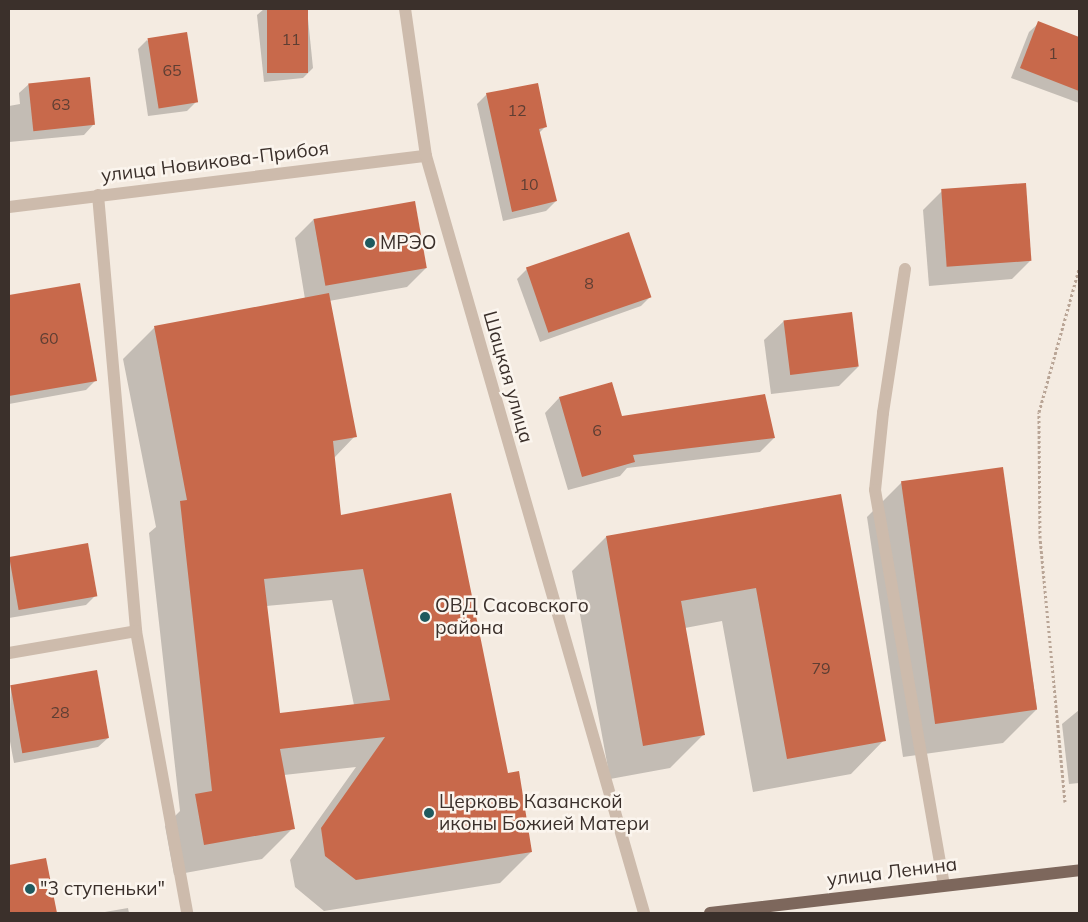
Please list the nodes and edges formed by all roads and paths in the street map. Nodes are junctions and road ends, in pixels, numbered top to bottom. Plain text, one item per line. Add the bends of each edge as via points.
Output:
1 (404, 9) edge
2 (426, 156) junction
3 (98, 195) junction
4 (9, 207) edge
5 (1079, 269) edge
6 (905, 270) dead end
7 (136, 631) junction
8 (9, 653) edge
9 (1064, 802) dead end
10 (1079, 870) edge
11 (944, 884) junction
12 (187, 913) edge
13 (644, 913) edge
14 (710, 913) edge

1 - 2 street, Шацкая улица
2 - 3 street, улица Новикова-Прибоя
2 - 13 street, Шацкая улица
3 - 4 street, улица Новикова-Прибоя
3 - 7 street
5 - 9 path via 1038,412 1040,538
6 - 11 street via 875,490
7 - 8 street
7 - 12 street
10 - 11 main road, улица Ленина
11 - 14 main road, улица Ленина

